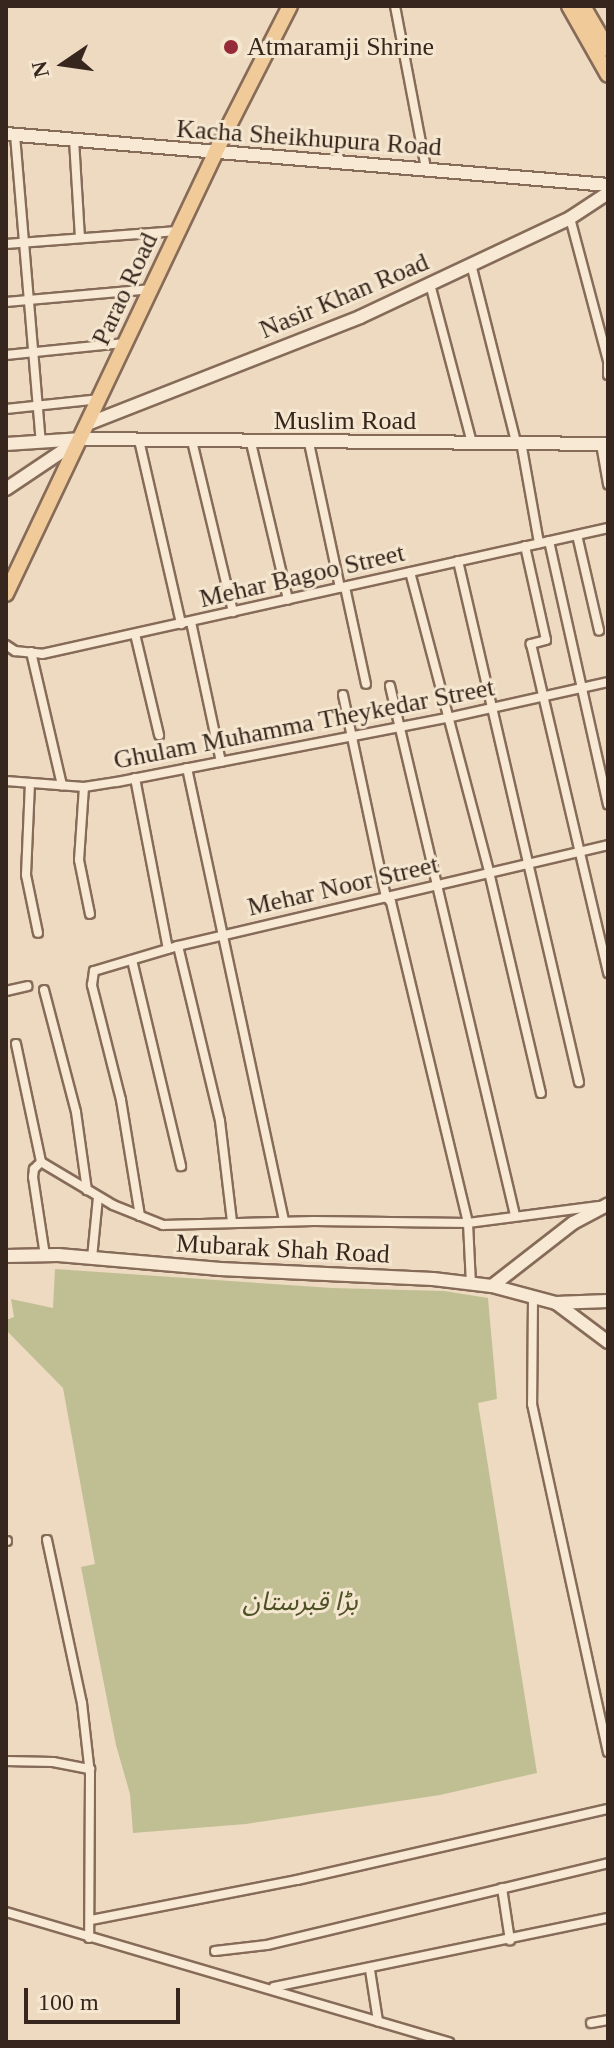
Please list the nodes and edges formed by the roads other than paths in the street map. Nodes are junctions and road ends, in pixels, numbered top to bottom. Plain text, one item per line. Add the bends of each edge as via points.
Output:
1 (290, 6) edge
2 (395, 6) edge
3 (569, 6) edge
4 (583, 6) edge
5 (608, 49) edge
6 (608, 75) edge
7 (11, 134) edge
8 (74, 140) junction
9 (215, 153) junction
10 (426, 169) junction
11 (19, 185) junction
12 (608, 185) edge
13 (6, 186) edge
14 (608, 193) edge
15 (570, 218) junction
16 (179, 231) junction
17 (80, 238) junction
18 (24, 242) junction
19 (6, 244) edge
20 (471, 264) junction
21 (430, 284) junction
22 (152, 289) junction
23 (29, 300) junction
24 (6, 302) edge
25 (127, 343) junction
26 (34, 352) junction
27 (6, 355) edge
28 (608, 362) edge
29 (608, 375) edge
30 (100, 399) junction
31 (38, 407) junction
32 (6, 409) edge
33 (90, 423) junction
34 (82, 439) junction
35 (139, 440) junction
36 (192, 441) junction
37 (41, 442) junction
38 (519, 442) junction
39 (251, 443) junction
40 (309, 443) junction
41 (472, 443) junction
42 (6, 444) edge
43 (605, 444) edge
44 (608, 484) edge
45 (6, 489) edge
46 (608, 528) edge
47 (577, 535) junction
48 (549, 541) junction
49 (539, 543) junction
50 (525, 546) junction
51 (458, 561) junction
52 (410, 572) junction
53 (342, 587) junction
54 (6, 594) edge
55 (288, 600) junction
56 (233, 612) junction
57 (191, 622) junction
58 (181, 624) junction
59 (599, 630) dead end
60 (135, 634) junction
61 (6, 645) edge
62 (31, 652) junction
63 (608, 682) edge
64 (366, 684) dead end
65 (390, 686) dead end
66 (582, 688) junction
67 (343, 695) dead end
68 (543, 697) junction
69 (490, 708) junction
70 (447, 718) junction
71 (400, 727) junction
72 (159, 735) dead end
73 (352, 736) junction
74 (221, 762) junction
75 (187, 768) junction
76 (135, 778) junction
77 (6, 781) edge
78 (30, 783) junction
79 (62, 785) junction
80 (84, 787) junction
81 (608, 804) edge
82 (608, 845) edge
83 (578, 852) junction
84 (527, 863) junction
85 (489, 872) junction
86 (435, 885) junction
87 (386, 897) junction
88 (90, 914) dead end
89 (38, 933) dead end
90 (222, 936) junction
91 (178, 946) junction
92 (168, 949) junction
93 (132, 960) junction
94 (608, 973) edge
95 (27, 986) dead end
96 (44, 990) dead end
97 (6, 991) edge
98 (16, 1044) dead end
99 (579, 1082) dead end
100 (541, 1093) dead end
101 (41, 1162) junction
102 (181, 1166) dead end
103 (87, 1190) junction
104 (98, 1197) junction
105 (605, 1205) edge
106 (515, 1215) junction
107 (140, 1216) junction
108 (284, 1221) junction
109 (232, 1222) junction
110 (468, 1223) junction
111 (45, 1255) junction
112 (6, 1256) edge
113 (92, 1258) junction
114 (471, 1284) junction
115 (492, 1286) junction
116 (533, 1298) junction
117 (608, 1301) edge
118 (556, 1303) junction
119 (608, 1342) edge
120 (47, 1540) dead end
121 (608, 1752) edge
122 (6, 1761) edge
123 (90, 1769) junction
124 (608, 1809) edge
125 (608, 1863) edge
126 (502, 1888) junction
127 (6, 1912) edge
128 (608, 1918) edge
129 (91, 1920) junction
130 (89, 1938) junction
131 (510, 1940) junction
132 (215, 1951) dead end
133 (370, 1970) junction
134 (269, 1988) junction
135 (608, 2020) edge
136 (378, 2021) junction
137 (591, 2023) dead end
138 (449, 2042) edge

1 - 9 main road, Parao Road
2 - 10 street
3 - 6 main road
4 - 5 main road
7 - 8 street, Kacha Sheikhupura Road
7 - 11 street
8 - 9 street, Kacha Sheikhupura Road
8 - 17 street
9 - 10 street, Kacha Sheikhupura Road
9 - 16 main road, Parao Road
10 - 12 street, Kacha Sheikhupura Road
11 - 13 street
11 - 18 street
14 - 15 street, Nasir Khan Road
15 - 20 street, Nasir Khan Road
15 - 28 street
16 - 17 street
16 - 22 main road, Parao Road
17 - 18 street
18 - 19 street
18 - 23 street
20 - 21 street, Nasir Khan Road
20 - 38 street
21 - 33 street, Nasir Khan Road via 360,317
21 - 41 street
22 - 23 street
22 - 25 main road, Parao Road
23 - 24 street
23 - 26 street
25 - 26 street
25 - 30 main road, Parao Road
26 - 27 street
26 - 31 street
28 - 29 street
30 - 31 street
30 - 33 main road, Parao Road
31 - 32 street
31 - 37 street
33 - 34 main road, Parao Road
34 - 35 street, Muslim Road
34 - 37 street, Muslim Road
34 - 45 street
34 - 54 main road, Parao Road
35 - 36 street, Muslim Road
35 - 58 street
36 - 39 street, Muslim Road
36 - 56 street
37 - 42 street, Muslim Road
38 - 41 street, Muslim Road
38 - 43 street, Muslim Road
38 - 49 street
39 - 40 street, Muslim Road
39 - 55 street
40 - 41 street, Muslim Road
40 - 53 street
43 - 44 street
46 - 47 street, Mehar Bagoo Street
47 - 48 street, Mehar Bagoo Street
47 - 59 street
48 - 49 street, Mehar Bagoo Street
48 - 66 street
49 - 50 street, Mehar Bagoo Street
50 - 51 street, Mehar Bagoo Street
50 - 68 street via 546,640 531,644
51 - 52 street, Mehar Bagoo Street
51 - 69 street
52 - 53 street, Mehar Bagoo Street
52 - 70 street
53 - 55 street, Mehar Bagoo Street
53 - 64 street
55 - 56 street, Mehar Bagoo Street
56 - 57 street, Mehar Bagoo Street
57 - 58 street, Mehar Bagoo Street
57 - 74 street
58 - 60 street, Mehar Bagoo Street
60 - 62 street, Mehar Bagoo Street
60 - 72 street
61 - 62 street, Mehar Bagoo Street
62 - 79 street
63 - 66 street, Ghulam Muhamma Theykedar Street
65 - 71 street
66 - 68 street, Ghulam Muhamma Theykedar Street
66 - 81 street
67 - 73 street
68 - 69 street, Ghulam Muhamma Theykedar Street
68 - 83 street
69 - 70 street, Ghulam Muhamma Theykedar Street
69 - 84 street
70 - 71 street, Ghulam Muhamma Theykedar Street
70 - 85 street
71 - 73 street, Ghulam Muhamma Theykedar Street
71 - 86 street
73 - 74 street, Ghulam Muhamma Theykedar Street
73 - 87 street
74 - 75 street, Ghulam Muhamma Theykedar Street
75 - 76 street, Ghulam Muhamma Theykedar Street
75 - 90 street
76 - 80 street, Ghulam Muhamma Theykedar Street
76 - 92 street
77 - 78 street, Ghulam Muhamma Theykedar Street
78 - 79 street, Ghulam Muhamma Theykedar Street
78 - 89 street via 26,875
79 - 80 street, Ghulam Muhamma Theykedar Street
80 - 88 street via 79,860
82 - 83 street, Mehar Noor Street
83 - 84 street, Mehar Noor Street
83 - 94 street
84 - 85 street, Mehar Noor Street
84 - 99 street
85 - 86 street, Mehar Noor Street
85 - 100 street
86 - 87 street, Mehar Noor Street
86 - 106 street
87 - 90 street, Mehar Noor Street
87 - 110 street
90 - 91 street, Mehar Noor Street
90 - 108 street
91 - 92 street, Mehar Noor Street
91 - 109 street via 220,1121
92 - 93 street, Mehar Noor Street
93 - 102 street
93 - 107 street, Mehar Noor Street via 91,976 121,1100
95 - 97 street
96 - 103 street via 76,1112
98 - 101 street
101 - 103 street
101 - 111 street via 33,1177
103 - 104 street
104 - 107 street
104 - 113 street
105 - 106 street
105 - 115 street
106 - 110 street
107 - 109 street via 163,1225
108 - 109 street
108 - 110 street
110 - 114 street
111 - 112 street, Mubarak Shah Road
111 - 113 street, Mubarak Shah Road
113 - 114 street, Mubarak Shah Road
114 - 115 street, Mubarak Shah Road
115 - 116 street, Mubarak Shah Road
116 - 118 street, Mubarak Shah Road
116 - 121 street via 532,1404
117 - 118 street
118 - 119 street
120 - 123 street via 82,1703
122 - 123 street
123 - 129 street
124 - 129 street via 297,1880
125 - 126 street
126 - 131 street
126 - 132 street via 267,1945
127 - 130 street
128 - 131 street
129 - 130 street
130 - 134 street
131 - 133 street
133 - 134 street
133 - 136 street
134 - 136 street
135 - 137 street
136 - 138 street

